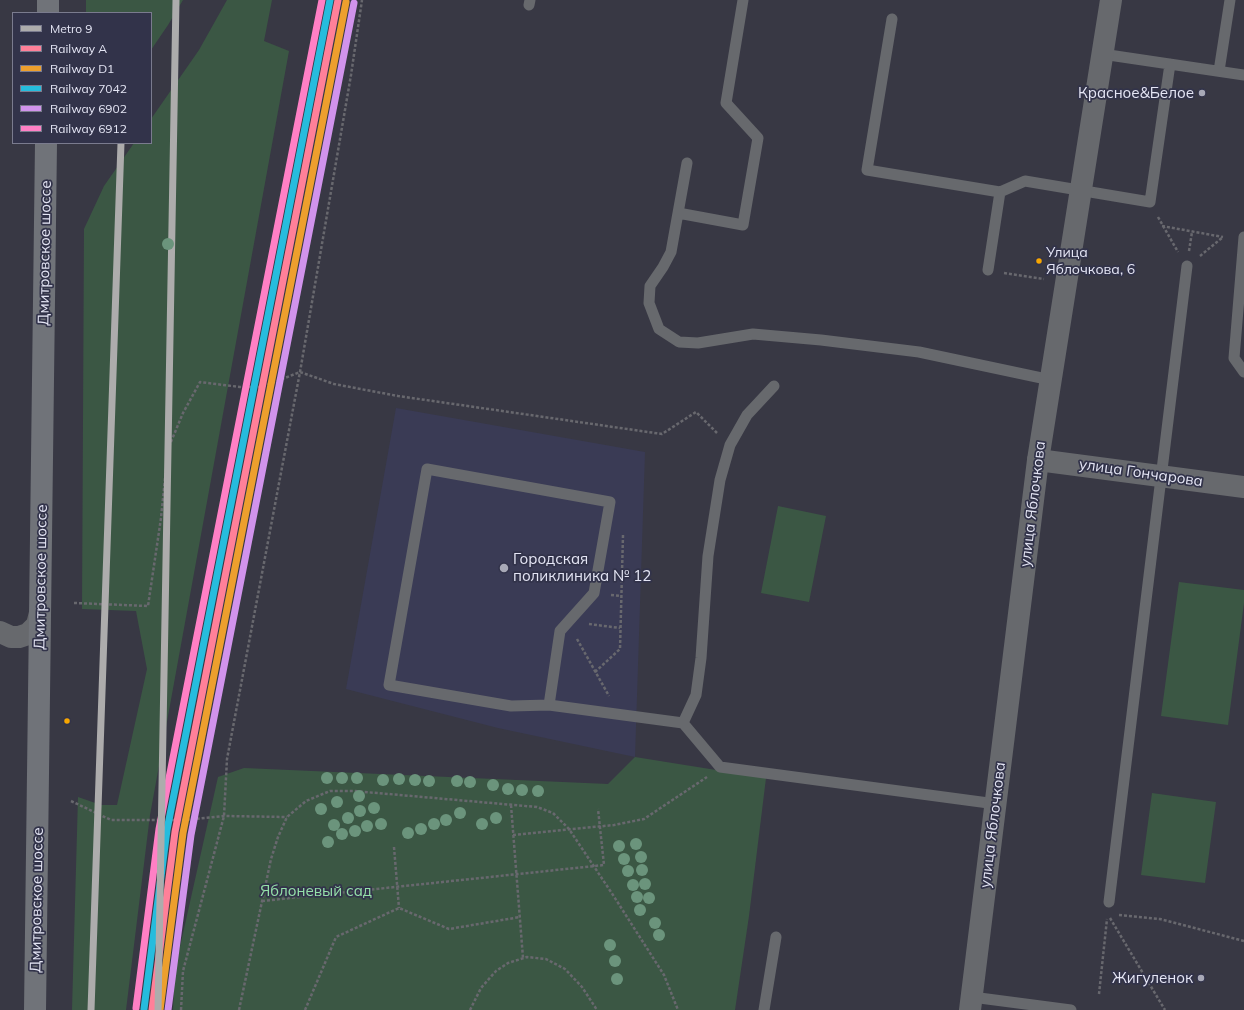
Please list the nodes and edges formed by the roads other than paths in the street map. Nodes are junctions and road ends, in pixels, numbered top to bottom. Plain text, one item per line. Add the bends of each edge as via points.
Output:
1 (48, 0) edge
2 (744, 0) edge
3 (1111, 0) edge
4 (1230, 0) edge
5 (48, 12) edge
6 (892, 19) dead end
7 (1102, 54) junction
8 (1170, 64) junction
9 (1219, 72) junction
10 (1244, 75) edge
11 (46, 144) edge
12 (687, 163) dead end
13 (1000, 192) junction
14 (1081, 192) junction
15 (678, 213) junction
16 (1244, 239) edge
17 (1187, 266) road end
18 (988, 270) road end
19 (1244, 372) edge
20 (1051, 380) junction
21 (774, 386) dead end
22 (1038, 460) junction
23 (1161, 476) junction
24 (1244, 487) edge
25 (40, 612) junction
26 (0, 632) edge
27 (549, 705) junction
28 (683, 723) junction
29 (996, 804) junction
30 (1109, 902) road end
31 (776, 936) dead end
32 (971, 1004) edge
33 (35, 1010) edge
34 (764, 1010) edge
35 (1071, 1010) edge

1 - 5 main road
2 - 15 lane via 726,103 758,138 743,225
3 - 7 street, улица Яблочкова
4 - 9 lane
6 - 13 lane via 867,170
7 - 8 lane
7 - 14 street, улица Яблочкова
8 - 9 lane
8 - 14 lane via 1150,202
9 - 10 lane
11 - 25 main road, Дмитровское шоссе
12 - 15 lane
13 - 14 lane via 1025,181
13 - 18 lane
14 - 20 street, улица Яблочкова
15 - 20 lane via 672,252 650,286 649,303 659,329 679,342 698,343 753,334 821,340 918,352
16 - 19 lane via 1234,358
17 - 23 lane
20 - 22 street, улица Яблочкова
21 - 28 lane via 747,416 730,445 720,480 708,556 696,696
22 - 23 street, улица Гончарова
22 - 29 street, улица Яблочкова
23 - 24 street, улица Гончарова
23 - 30 lane
25 - 26 street via 37,625 28,634 11,637
25 - 33 main road, Дмитровское шоссе
27 - 27 lane via 511,706 389,685 427,469 610,502 594,593 560,631
27 - 28 lane
28 - 29 lane via 720,767
29 - 32 street, улица Яблочкова
31 - 34 lane
32 - 35 lane

